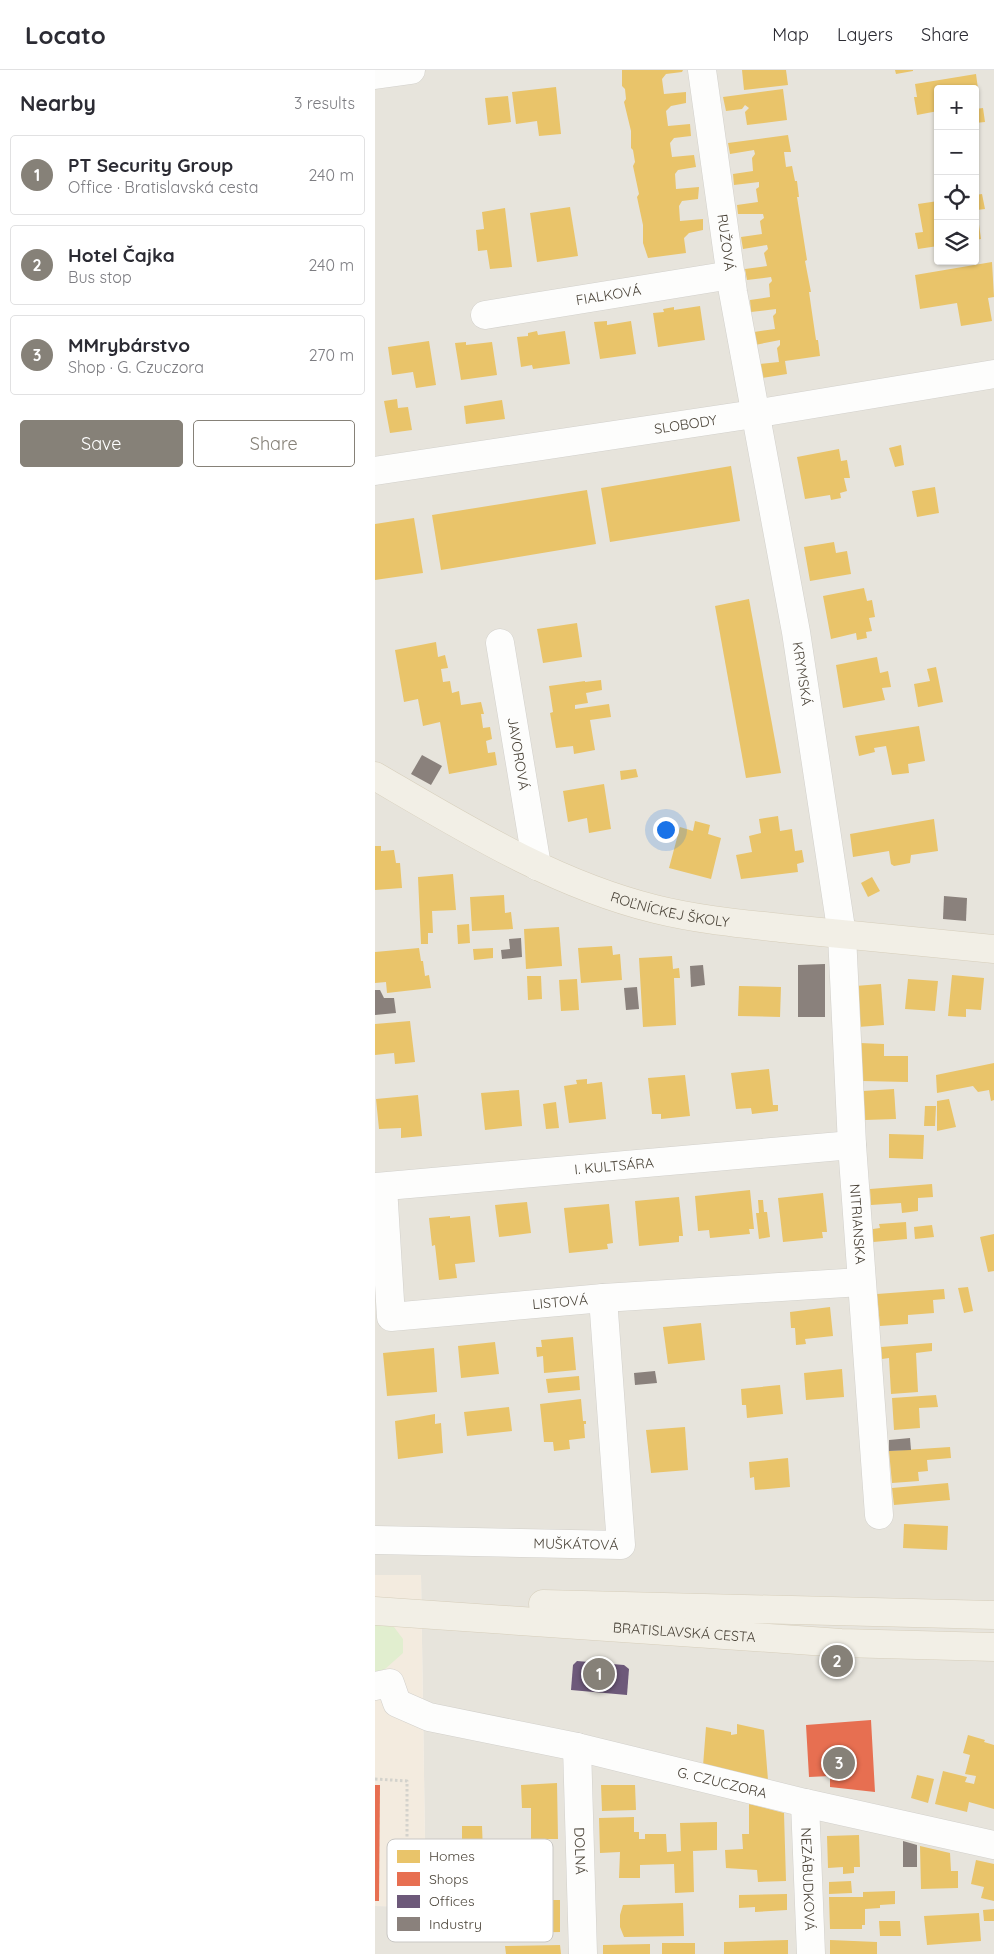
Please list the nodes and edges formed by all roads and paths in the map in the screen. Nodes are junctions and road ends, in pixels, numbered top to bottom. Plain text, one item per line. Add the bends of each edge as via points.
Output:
1 (411, 70) edge
2 (702, 70) edge
3 (375, 75) edge
4 (731, 275) junction
5 (485, 315) dead end
6 (994, 374) edge
7 (754, 414) junction
8 (375, 471) edge
9 (500, 643) dead end
10 (375, 776) edge
11 (537, 866) junction
12 (842, 935) junction
13 (994, 949) edge
14 (852, 1145) junction
15 (379, 1187) edge
16 (861, 1282) junction
17 (603, 1298) junction
18 (879, 1514) dead end
19 (375, 1540) edge
20 (375, 1602) edge
21 (375, 1611) edge
22 (994, 1615) edge
23 (994, 1648) edge
24 (383, 1685) edge
25 (577, 1747) junction
26 (375, 1779) edge
27 (805, 1803) junction
28 (407, 1839) edge
29 (994, 1845) edge
30 (583, 1954) edge
31 (811, 1954) edge

1 - 3 street
2 - 4 street, RUŽOVÁ
4 - 5 street, FIALKOVÁ
4 - 7 street, RUŽOVÁ
6 - 7 street, SLOBODY
7 - 8 street, SLOBODY
7 - 12 street, KRYMSKÁ via 796,632
9 - 11 street, JAVOROVÁ
10 - 11 main road, ROĽNÍCKEJ ŠKOLY
11 - 12 main road, ROĽNÍCKEJ ŠKOLY via 589,888 654,909 713,920
12 - 13 main road, ROĽNÍCKEJ ŠKOLY
12 - 14 street, NITRIANSKA
14 - 15 street, I. KULTSÁRA
14 - 16 street, NITRIANSKA
15 - 17 street, LISTOVÁ via 391,1317
16 - 17 street, LISTOVÁ
16 - 18 street, NITRIANSKA
17 - 19 street, MUŠKÁTOVÁ via 621,1545
20 - 22 main road, BRATISLAVSKÁ CESTA
21 - 23 main road, BRATISLAVSKÁ CESTA via 841,1643
24 - 25 street, G. CZUCZORA via 397,1703 429,1717
25 - 27 street, G. CZUCZORA
25 - 30 street, DOLNÁ
26 - 28 path via 407,1781
27 - 29 street, G. CZUCZORA
27 - 31 street, NEZÁBUDKOVÁ

